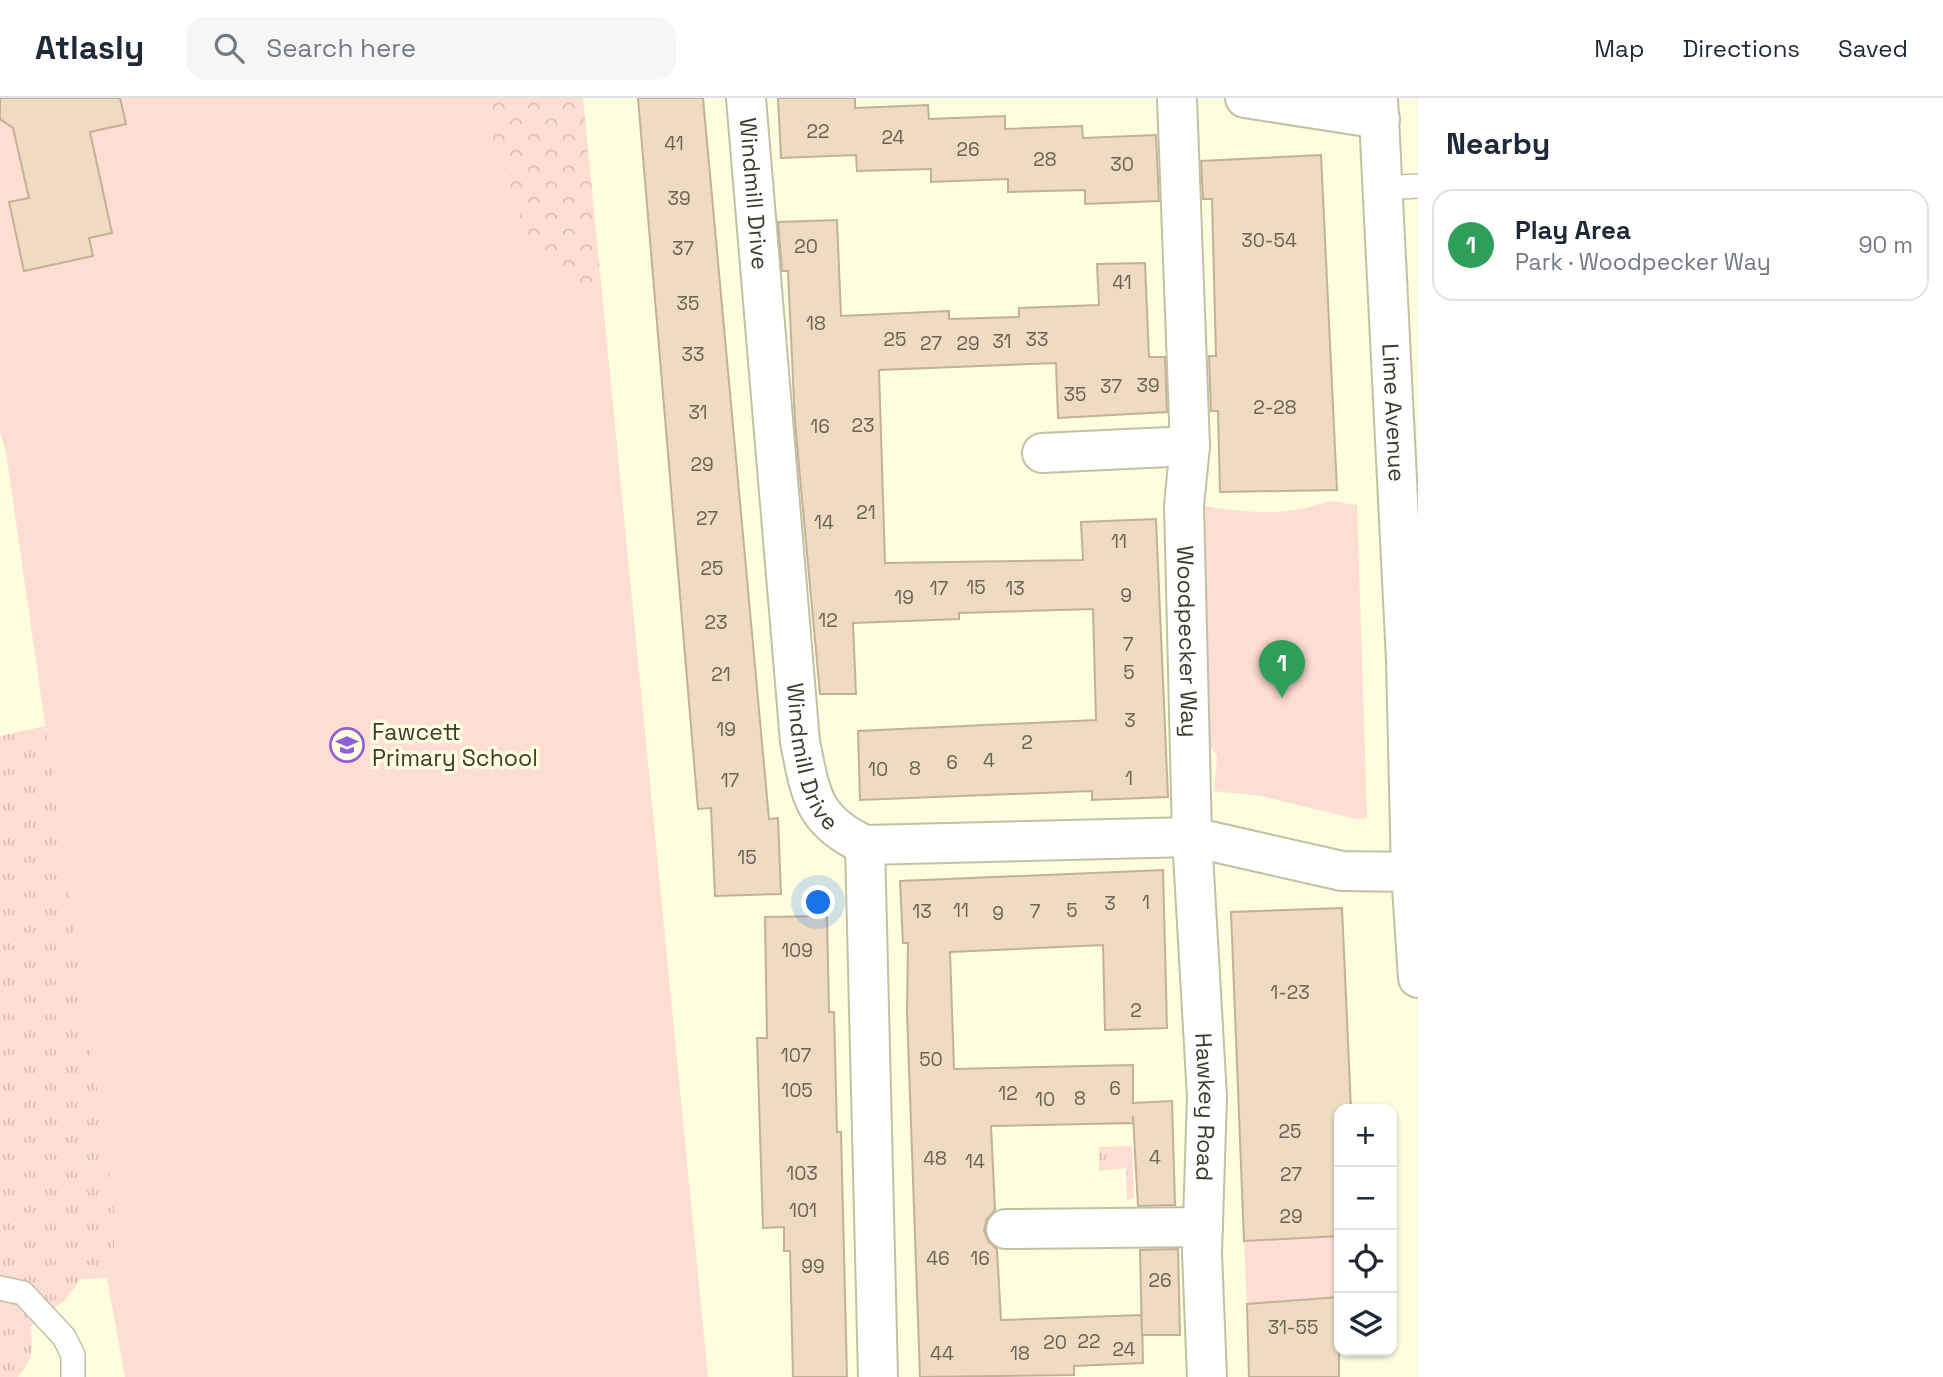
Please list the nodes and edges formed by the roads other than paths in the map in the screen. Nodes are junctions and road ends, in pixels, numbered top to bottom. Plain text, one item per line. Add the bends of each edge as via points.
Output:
1 (746, 98) edge
2 (1177, 98) edge
3 (1245, 98) edge
4 (1379, 108) edge
5 (1400, 187) edge
6 (1190, 446) junction
7 (1042, 453) dead end
8 (1192, 837) junction
9 (865, 845) junction
10 (1411, 872) junction
11 (1418, 978) edge
12 (1203, 1227) junction
13 (1006, 1229) dead end
14 (0, 1288) edge
15 (74, 1377) edge
16 (878, 1377) edge
17 (1207, 1377) edge

1 - 9 street, Windmill Drive via 800,743 821,816 839,833
2 - 6 street, Woodpecker Way
3 - 4 street
4 - 5 street, Lime Avenue
5 - 10 street, Lime Avenue
6 - 7 street
6 - 8 street, Woodpecker Way via 1184,505
8 - 9 street, Windmill Drive
8 - 10 street, Windmill Drive via 1342,871
8 - 12 street, Hawkey Road via 1207,1097
9 - 16 street
10 - 11 street, Lime Avenue
12 - 13 street
12 - 17 street, Hawkey Road
14 - 15 lane via 23,1293 64,1337 73,1355

